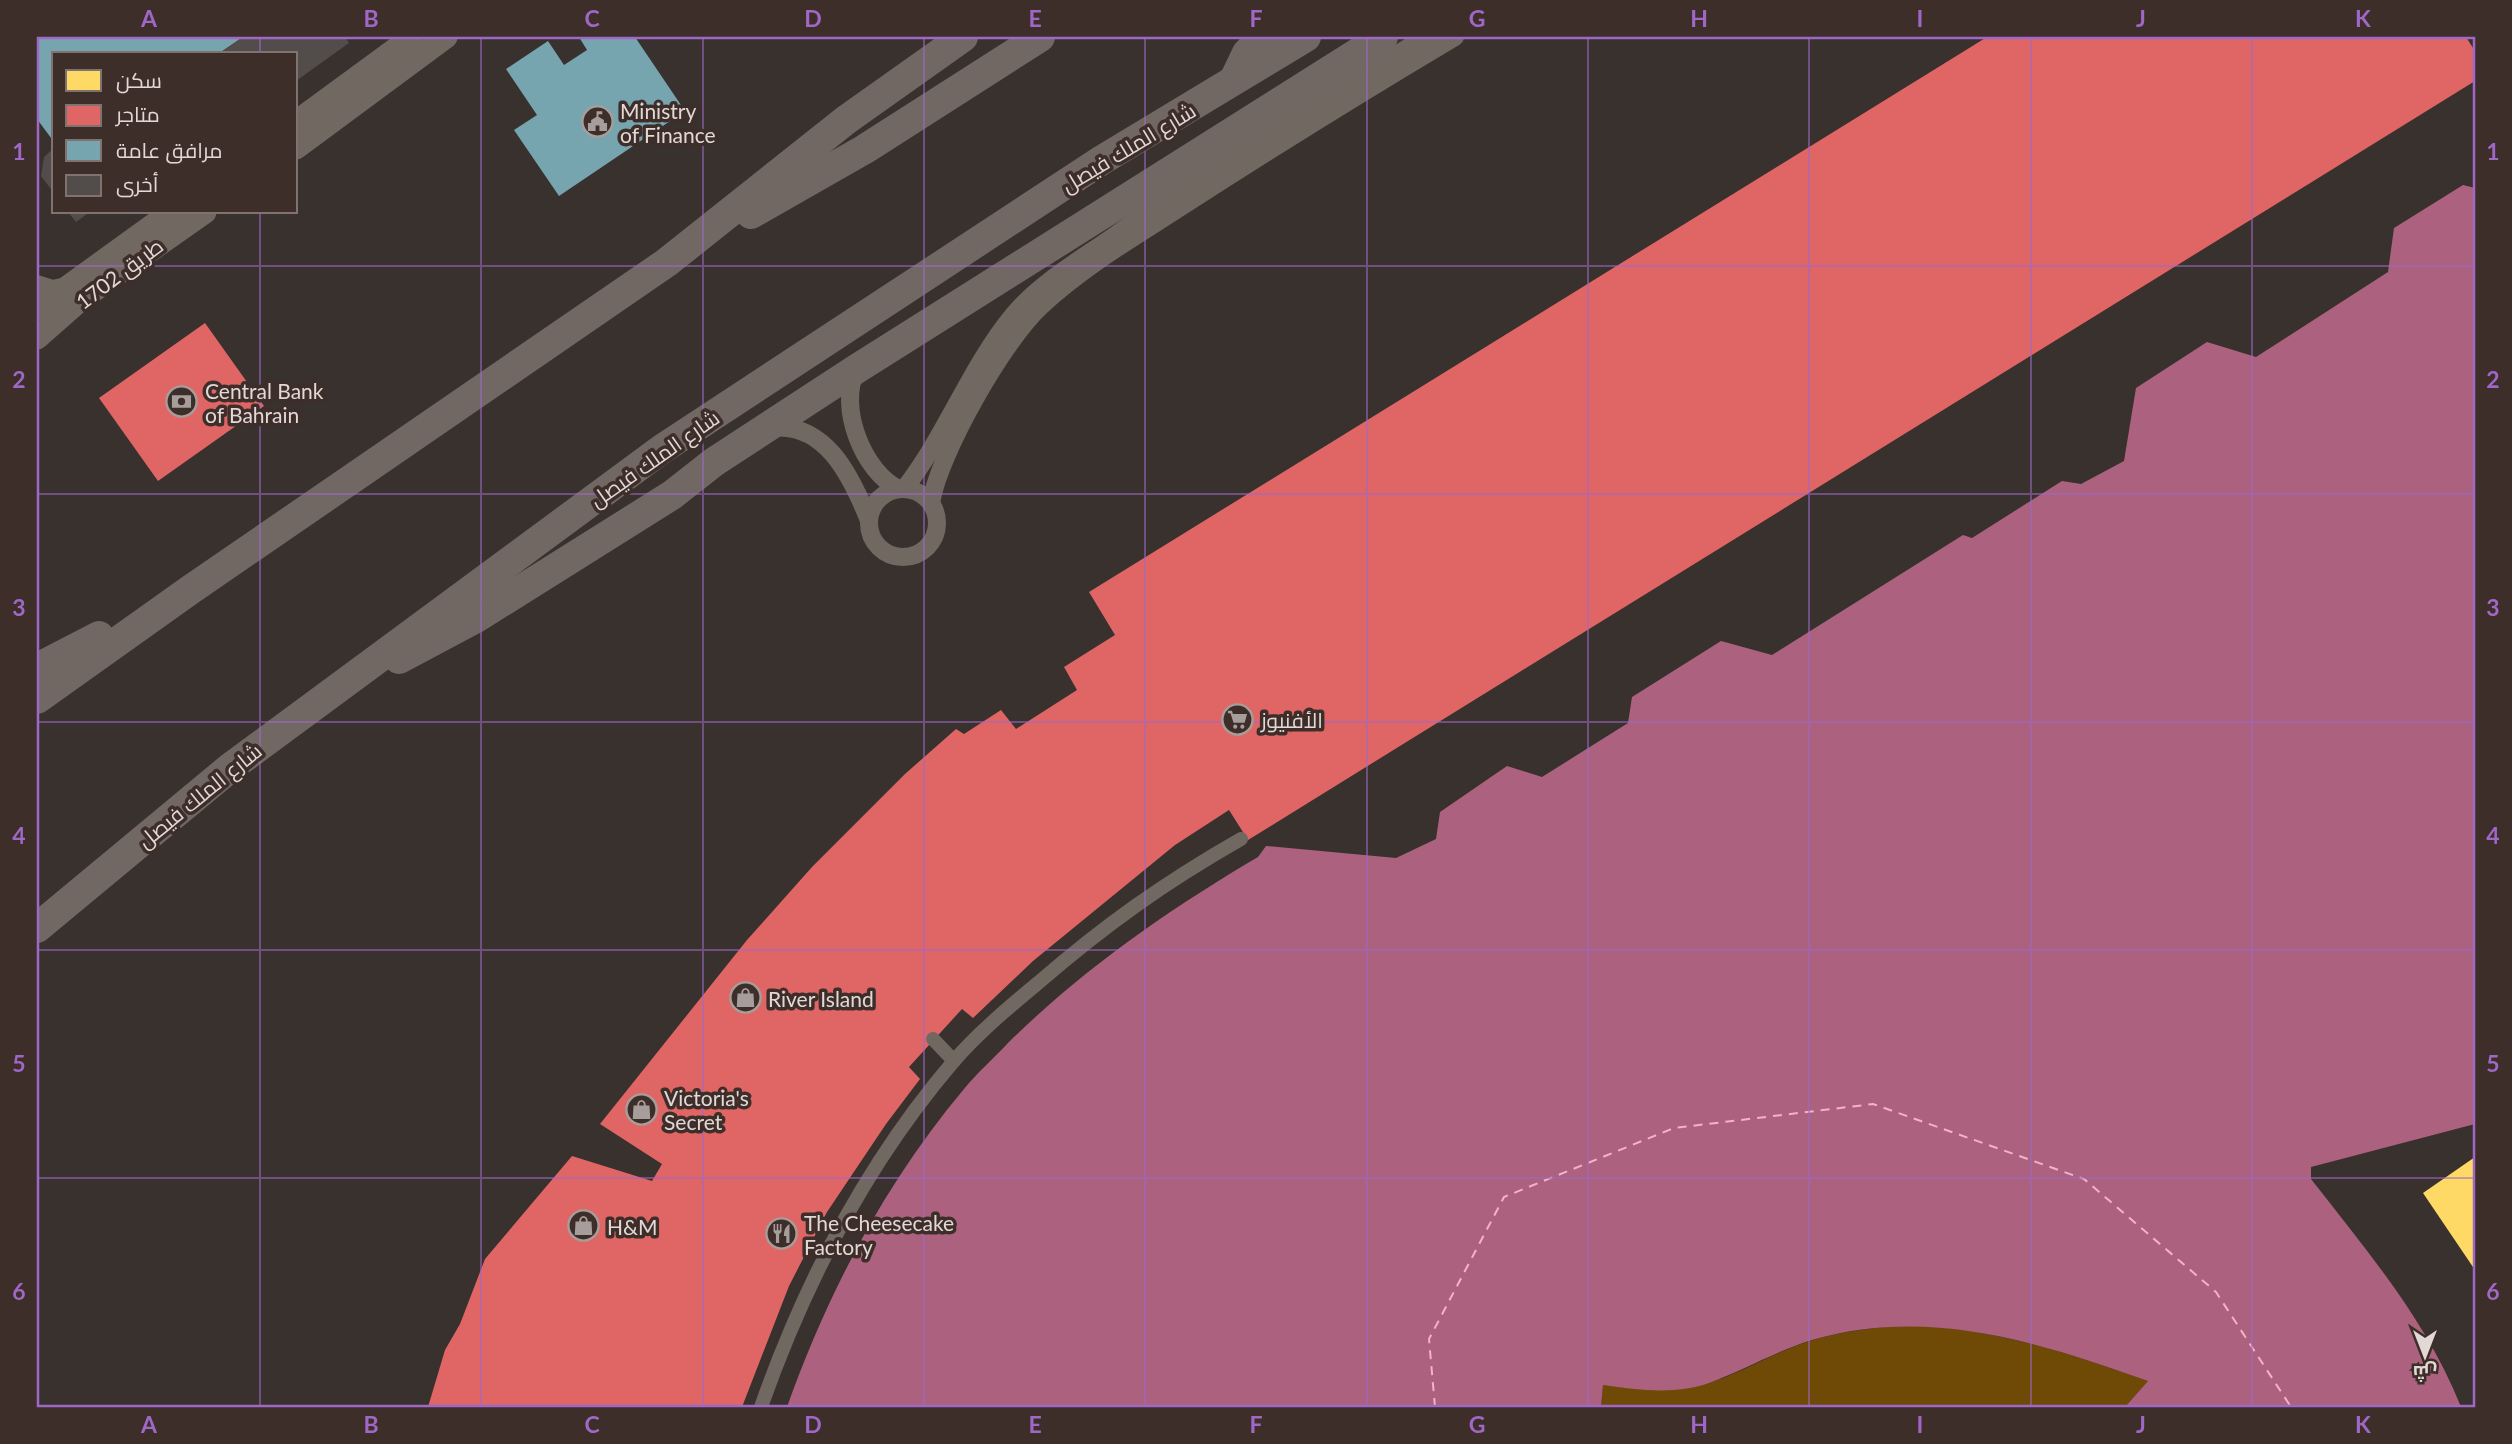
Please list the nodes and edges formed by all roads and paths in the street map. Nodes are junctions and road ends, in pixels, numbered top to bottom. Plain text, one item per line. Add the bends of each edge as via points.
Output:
1 (446, 37) edge
2 (963, 37) edge
3 (1040, 37) edge
4 (1263, 37) edge
5 (1306, 37) edge
6 (1383, 37) edge
7 (1426, 37) edge
8 (1455, 37) edge
9 (407, 50) edge
10 (1231, 85) junction
11 (298, 121) edge
12 (298, 146) edge
13 (168, 214) edge
14 (202, 214) edge
15 (666, 263) junction
16 (37, 284) edge
17 (73, 294) junction
18 (37, 309) edge
19 (37, 338) edge
20 (858, 368) junction
21 (764, 429) junction
22 (902, 488) junction
23 (931, 503) junction
24 (869, 518) junction
25 (190, 590) junction
26 (37, 668) edge
27 (344, 682) junction
28 (37, 699) edge
29 (1241, 839) dead end
30 (37, 928) edge
31 (933, 1039) dead end
32 (954, 1061) junction
33 (761, 1407) edge

1 - 9 street
2 - 15 highway via 846,120
3 - 15 highway via 865,149
4 - 10 highway via 1247,53
5 - 10 highway, شارع الملك فيصل
6 - 20 highway
7 - 22 street via 1153,208 1030,298 1002,330 932,452
8 - 23 street via 1303,127 1149,227 1040,307 1002,354 942,463
9 - 11 street
9 - 12 street
10 - 27 highway, شارع الملك فيصل via 1102,160 662,449
13 - 17 street, طريق 1702
14 - 17 street, طريق 1702
15 - 25 highway
16 - 17 street
17 - 18 street, طريق 1702
17 - 19 street, طريق 1702
20 - 21 highway
20 - 22 street via 848,400 853,426 877,473
21 - 24 street via 804,432 827,447
21 - 27 highway via 672,495 476,618 412,654
22 - 23 street via 924,495
22 - 24 street via 879,498
23 - 24 street via 936,531 927,548 910,557 894,557 877,546 870,535
25 - 26 highway
25 - 28 highway
27 - 30 highway, شارع الملك فيصل via 231,767
29 - 32 street via 1172,878 1102,928
31 - 32 street
32 - 33 street via 885,1151 827,1249

